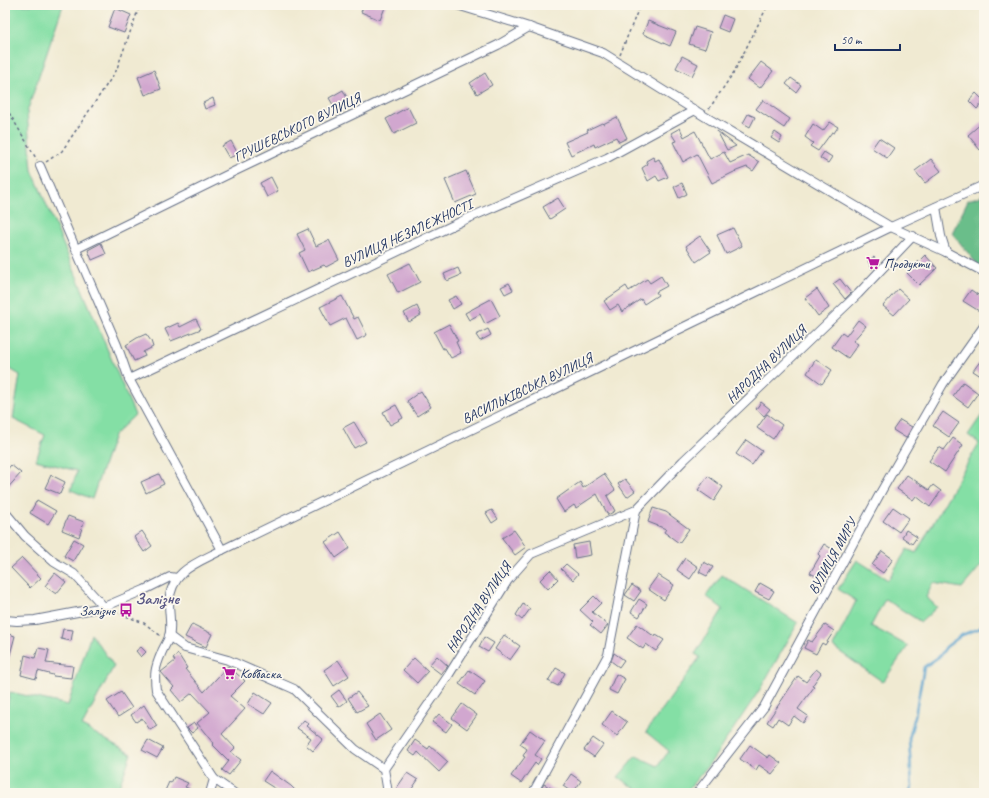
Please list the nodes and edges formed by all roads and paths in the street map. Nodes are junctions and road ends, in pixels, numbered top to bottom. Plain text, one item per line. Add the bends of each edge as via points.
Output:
1 (140, 5) edge
2 (457, 5) edge
3 (640, 5) edge
4 (768, 5) edge
5 (529, 27) junction
6 (617, 62) junction
7 (5, 109) edge
8 (695, 110) junction
9 (704, 116) junction
10 (40, 166) junction
11 (984, 185) edge
12 (936, 207) junction
13 (892, 227) junction
14 (913, 236) junction
15 (76, 249) junction
16 (946, 252) junction
17 (984, 272) edge
18 (984, 326) edge
19 (129, 379) junction
20 (636, 510) junction
21 (5, 512) edge
22 (222, 550) junction
23 (177, 578) junction
24 (104, 607) junction
25 (5, 620) edge
26 (168, 639) junction
27 (384, 769) junction
28 (214, 779) junction
29 (210, 793) edge
30 (234, 793) edge
31 (388, 793) edge
32 (533, 793) edge
33 (696, 793) edge

1 - 10 path via 116,71 62,151
2 - 5 street
3 - 6 path
4 - 9 path via 734,72
5 - 6 street via 603,53
5 - 15 street, ГРУШЕВСЬКОГО ВУЛИЦЯ via 498,45
6 - 8 street
7 - 10 path
8 - 9 street
8 - 19 street, ВУЛИЦЯ НЕЗАЛЕЖНОСТІ via 607,158 462,221
9 - 13 street
10 - 15 street
11 - 12 street, ВАСИЛЬКІВСЬКА ВУЛИЦЯ
12 - 13 street, ВАСИЛЬКІВСЬКА ВУЛИЦЯ
12 - 16 street
13 - 14 street
13 - 22 street, ВАСИЛЬКІВСЬКА ВУЛИЦЯ
14 - 16 street
14 - 20 street, НАРОДНА ВУЛИЦЯ via 858,294
15 - 19 street
16 - 17 street
18 - 33 street, ВУЛИЦЯ МИРУ via 943,384 764,707
19 - 22 street
20 - 27 street, НАРОДНА ВУЛИЦЯ via 532,554 508,580 448,676
20 - 32 street via 608,655
21 - 24 street via 25,536 54,562 74,574
22 - 23 street, ВАСИЛЬКІВСЬКА ВУЛИЦЯ via 184,570
23 - 24 street via 170,577
23 - 26 street via 170,597
24 - 25 street via 35,620
24 - 26 path via 144,623
26 - 27 street via 185,648 228,660 294,689 355,749
26 - 28 street via 154,675 156,690
27 - 31 street
28 - 29 street
28 - 30 street

